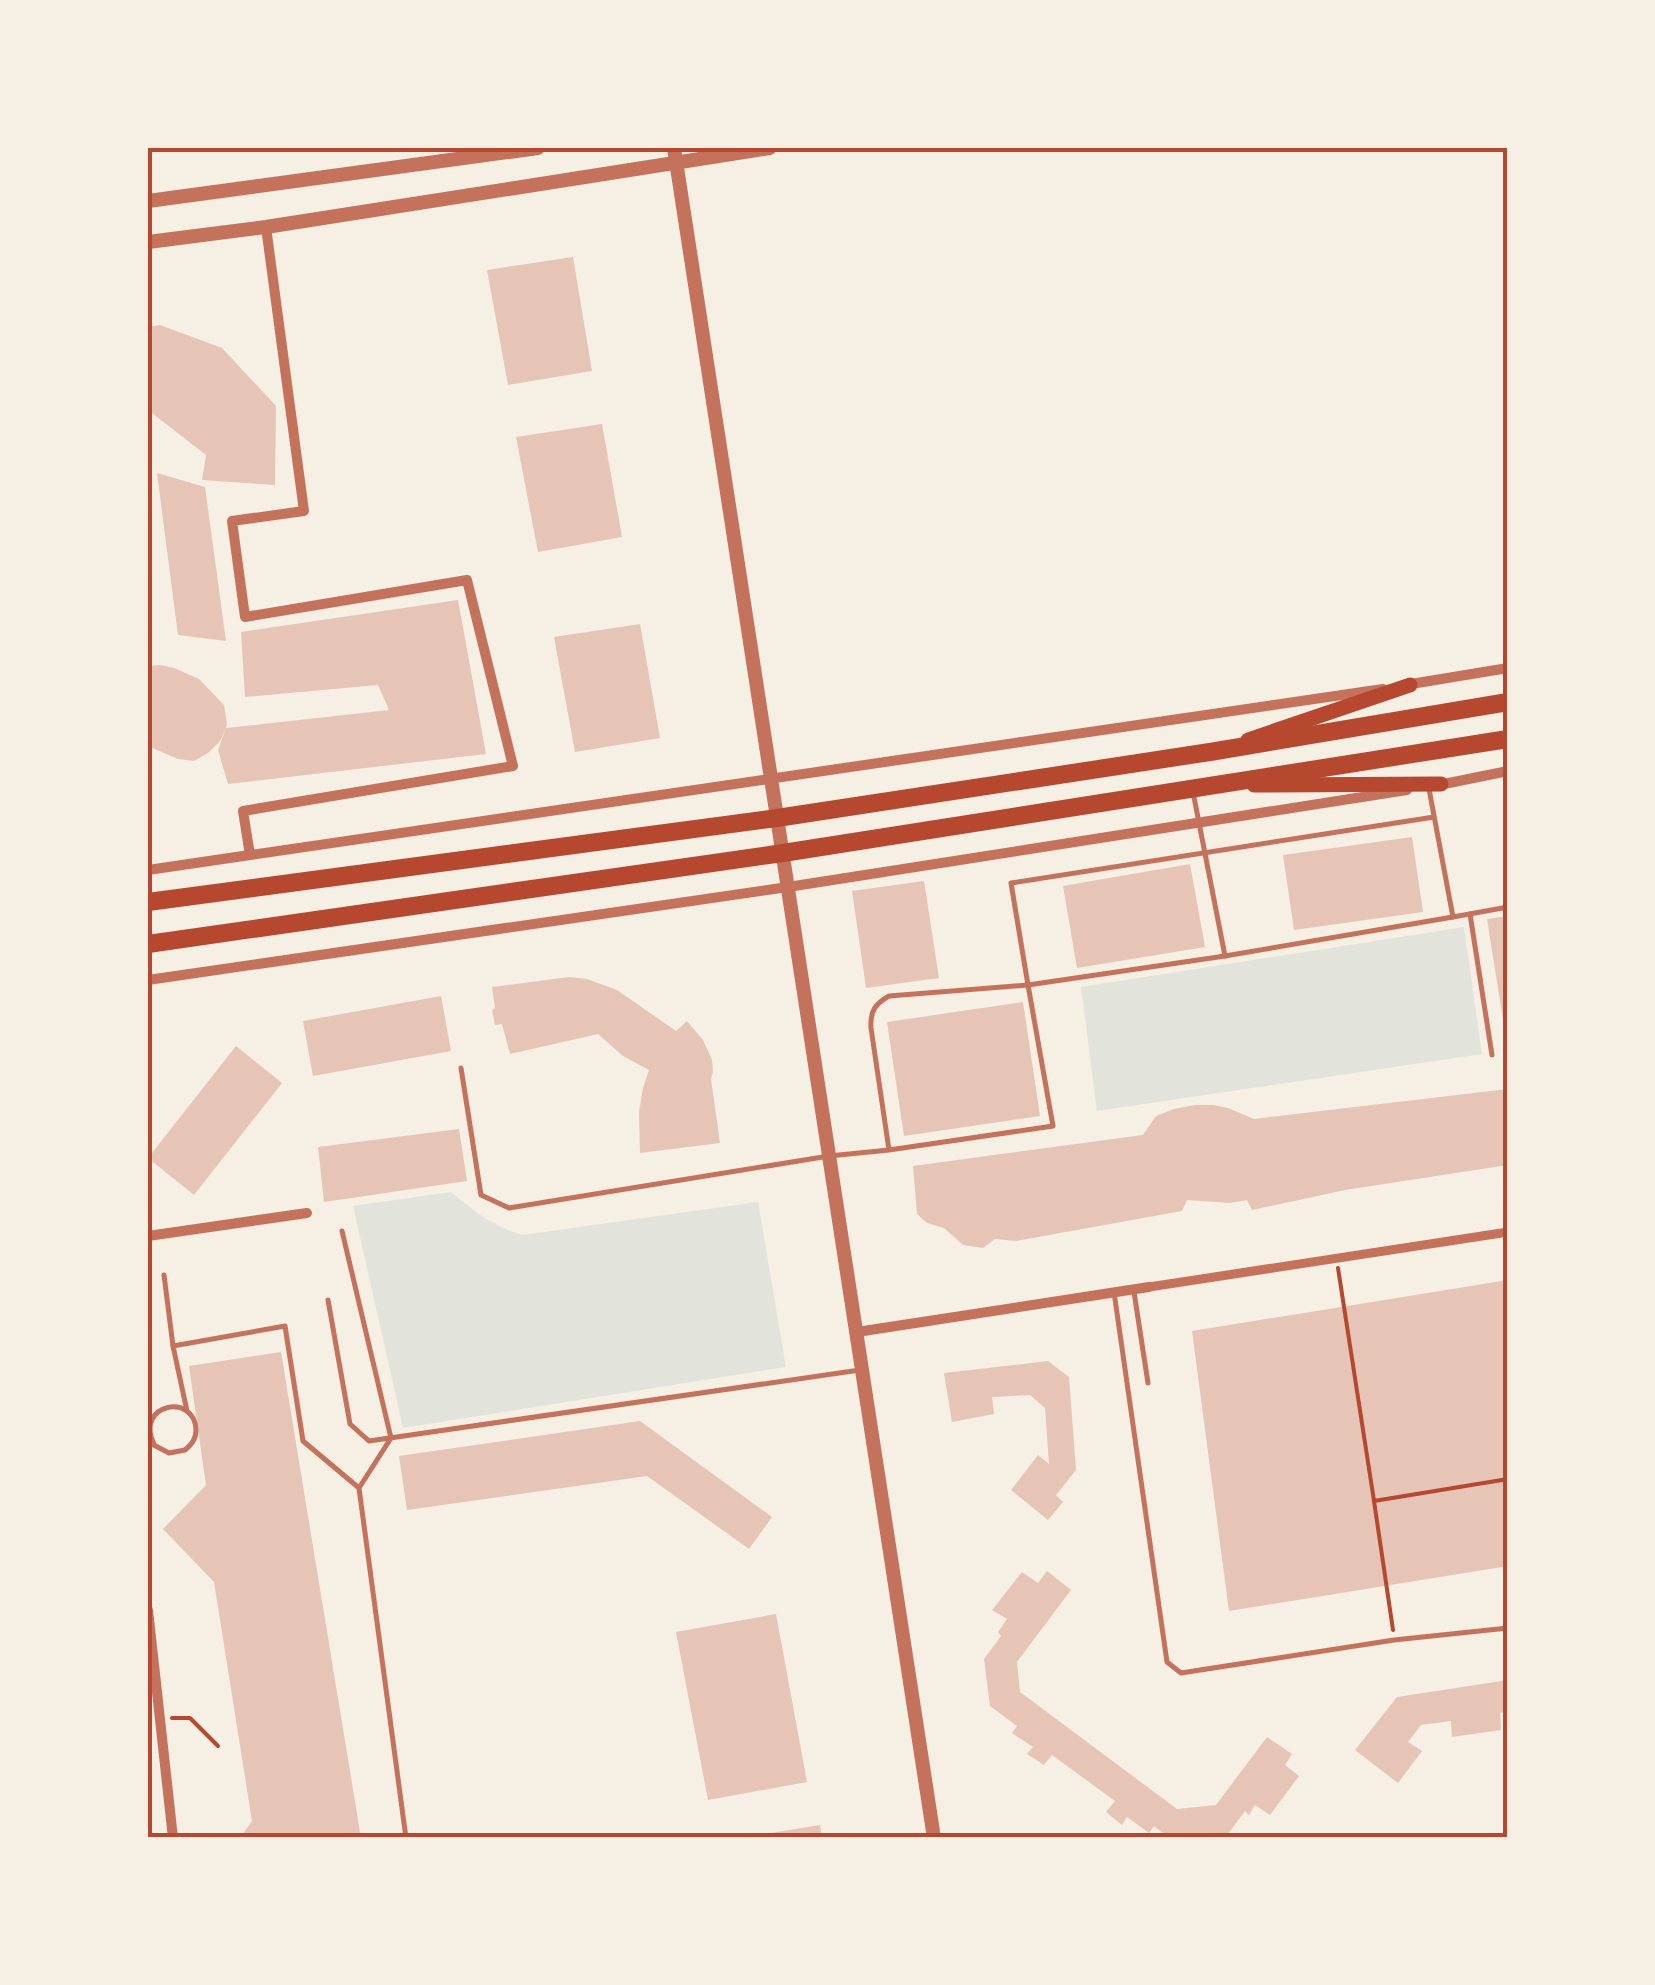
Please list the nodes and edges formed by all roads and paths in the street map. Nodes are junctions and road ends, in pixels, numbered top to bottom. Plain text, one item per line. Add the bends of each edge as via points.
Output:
1 (538, 148) edge
2 (770, 148) edge
3 (675, 155) edge
4 (148, 201) edge
5 (266, 227) junction
6 (148, 242) edge
7 (1508, 668) edge
8 (1410, 685) junction
9 (1508, 702) edge
10 (1508, 739) edge
11 (1210, 752) junction
12 (1508, 771) edge
13 (771, 778) junction
14 (1220, 785) junction
15 (1435, 785) junction
16 (1192, 790) junction
17 (1434, 817) junction
18 (777, 818) junction
19 (1199, 822) junction
20 (1205, 852) junction
21 (782, 853) junction
22 (250, 855) junction
23 (148, 870) edge
24 (788, 888) junction
25 (148, 902) edge
26 (1508, 907) edge
27 (1470, 914) junction
28 (1453, 917) junction
29 (148, 944) edge
30 (1225, 956) junction
31 (148, 980) edge
32 (1028, 985) junction
33 (1492, 1054) dead end
34 (461, 1068) dead end
35 (889, 1150) junction
36 (830, 1156) junction
37 (308, 1213) dead end
38 (342, 1230) dead end
39 (1508, 1232) edge
40 (148, 1236) edge
41 (1337, 1258) junction
42 (164, 1275) dead end
43 (1149, 1287) joint
44 (1133, 1289) junction
45 (1114, 1292) junction
46 (328, 1300) dead end
47 (856, 1332) junction
48 (173, 1346) junction
49 (862, 1370) junction
50 (1148, 1383) dead end
51 (187, 1410) junction
52 (149, 1422) edge
53 (390, 1438) junction
54 (151, 1443) edge
55 (1508, 1479) edge
56 (360, 1488) junction
57 (1374, 1501) junction
58 (148, 1610) edge
59 (1508, 1628) edge
60 (1394, 1640) junction
61 (160, 1719) junction
62 (218, 1746) dead end
63 (173, 1838) edge
64 (406, 1838) edge
65 (934, 1838) edge

1 - 4 street
2 - 3 street
3 - 5 street
3 - 13 street
5 - 6 street
5 - 22 street via 304,510 232,521 245,617 467,580 513,766 243,811
7 - 8 street
8 - 11 main road
8 - 13 street
9 - 11 main road
10 - 14 main road
11 - 18 main road
12 - 15 street
13 - 18 street
13 - 22 street
14 - 15 main road
14 - 16 main road
15 - 17 lane
15 - 19 street
16 - 19 lane
16 - 21 main road
17 - 20 lane
17 - 28 lane
18 - 21 street
18 - 25 main road
19 - 20 lane
19 - 24 street
20 - 30 lane
20 - 32 lane via 1011,883
21 - 24 street
21 - 29 main road
22 - 23 street
24 - 31 street
24 - 36 street
26 - 27 lane
27 - 28 lane
27 - 33 lane
28 - 30 lane
30 - 32 lane
32 - 35 lane via 878,1002 871,1028
32 - 35 lane via 1053,1126
34 - 36 lane via 481,1196 509,1208
35 - 36 lane
36 - 47 street
37 - 40 street
38 - 53 lane
39 - 41 street
41 - 43 street
41 - 57 path
42 - 48 lane
43 - 44 street
44 - 45 street
44 - 50 lane
45 - 47 street
45 - 60 lane via 1167,1662 1181,1673
46 - 53 lane via 350,1424 369,1440
47 - 49 street
48 - 51 lane
48 - 56 lane via 285,1326 303,1441
49 - 53 lane
49 - 65 street
51 - 52 lane via 164,1408
51 - 54 lane via 196,1426 185,1450 169,1453
52 - 54 lane
53 - 56 lane
55 - 57 path
56 - 64 lane
57 - 60 path
58 - 61 street
59 - 60 lane
61 - 62 path via 190,1718
61 - 63 street

